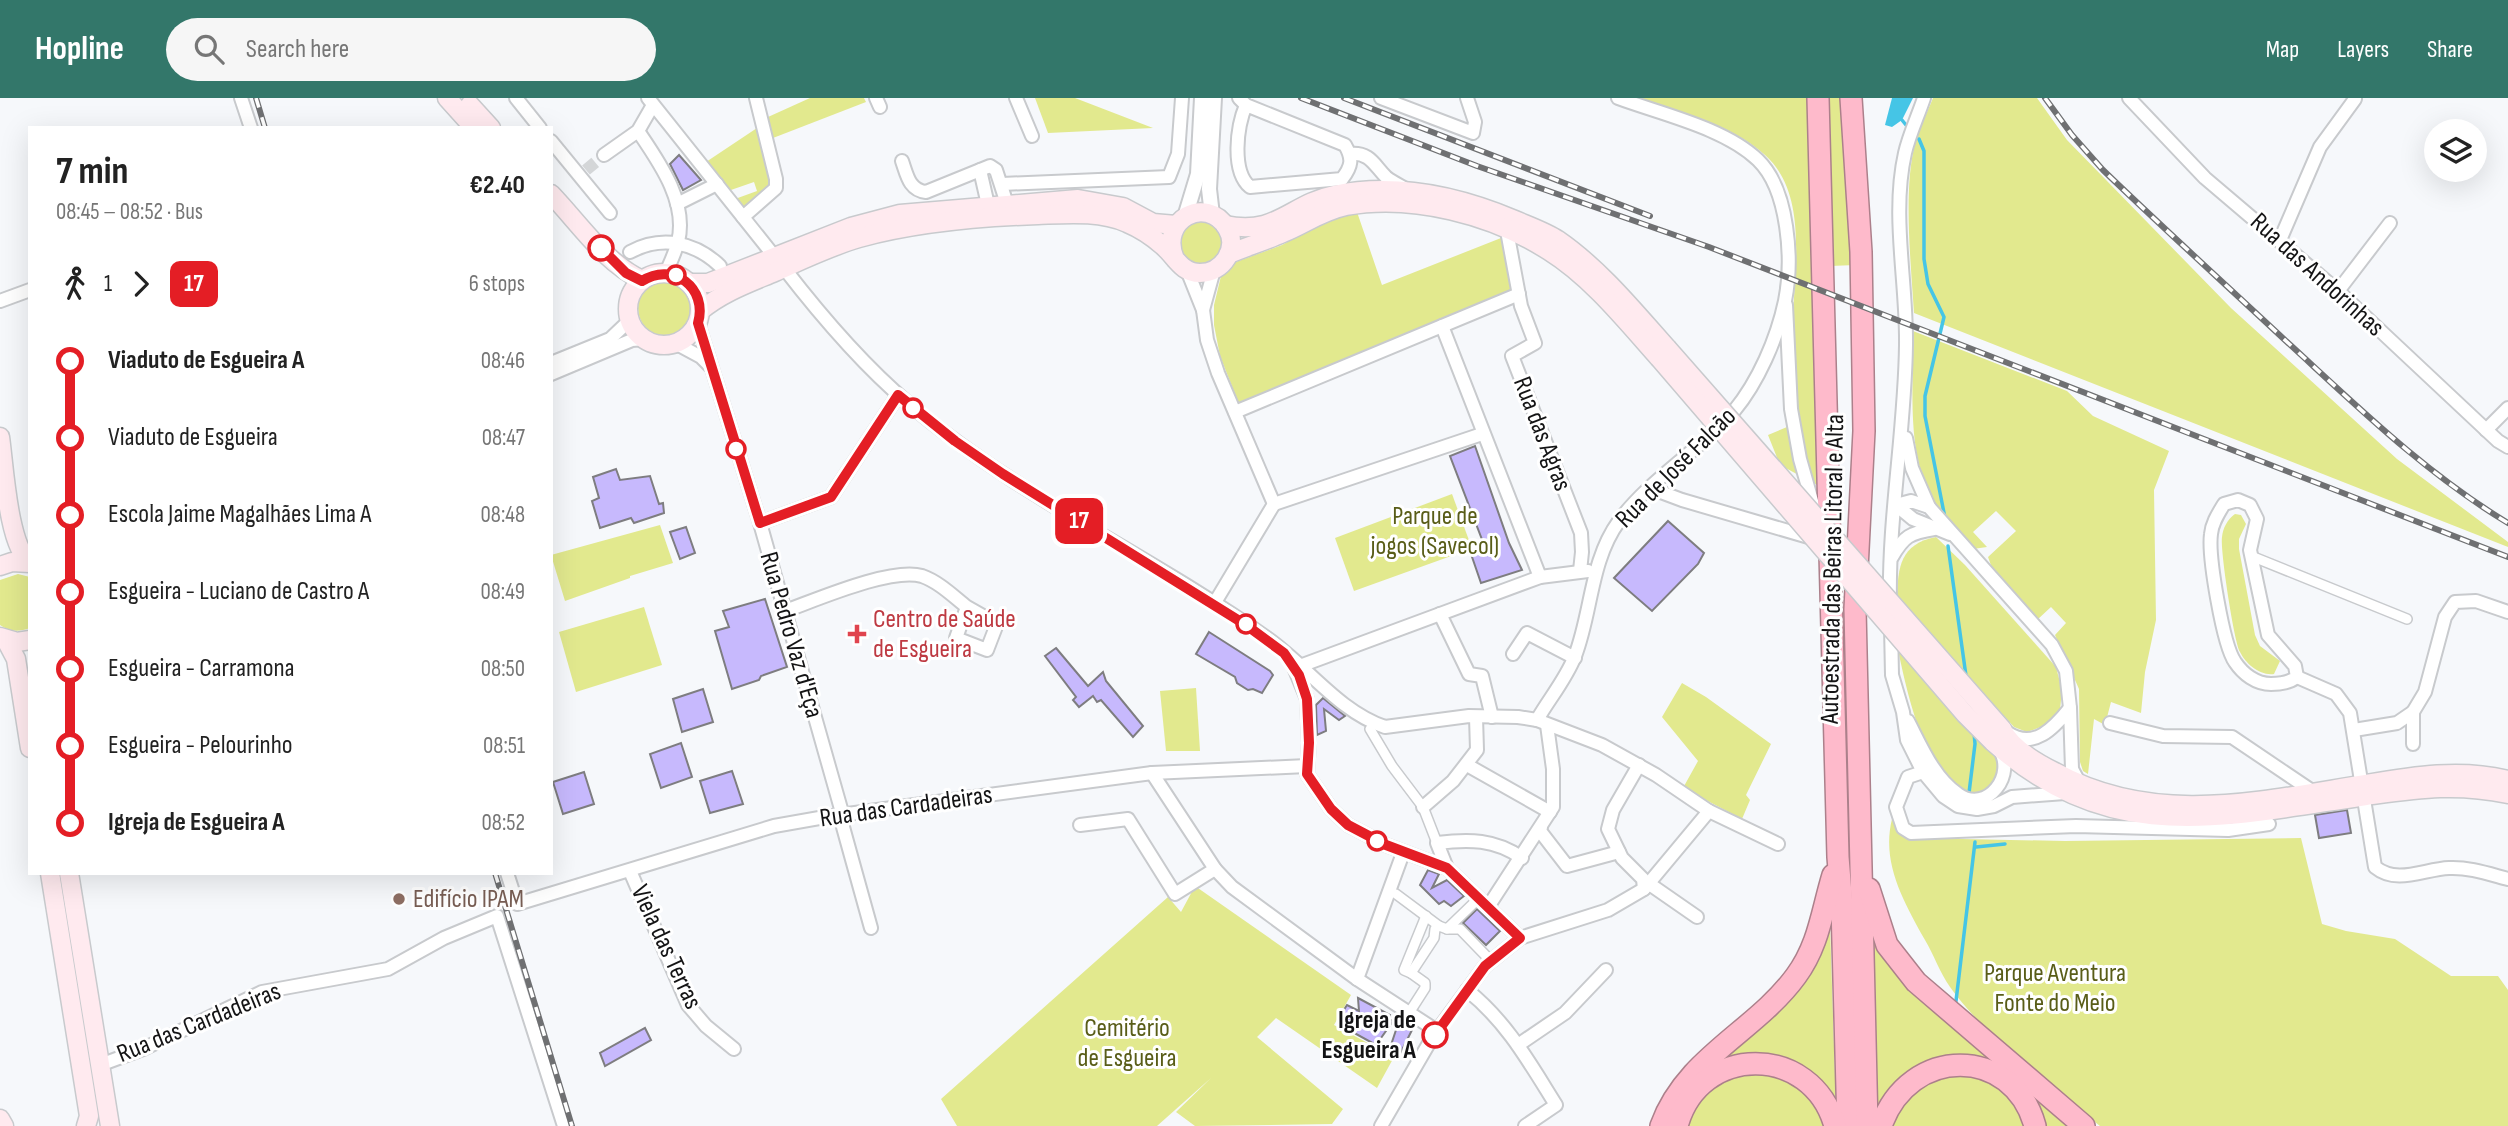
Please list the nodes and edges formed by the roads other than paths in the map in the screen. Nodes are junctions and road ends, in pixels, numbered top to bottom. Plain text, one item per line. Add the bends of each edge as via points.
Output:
1 (241, 98) edge
2 (447, 98) edge
3 (464, 98) edge
4 (516, 98) edge
5 (756, 98) edge
6 (1016, 98) edge
7 (1182, 98) edge
8 (1202, 98) edge
9 (1214, 98) edge
10 (1381, 98) edge
11 (1467, 98) edge
12 (1618, 98) edge
13 (1818, 98) edge
14 (1851, 98) edge
15 (1924, 98) edge
16 (2129, 98) edge
17 (2355, 99) edge
18 (650, 101) edge
19 (1242, 102) edge
20 (242, 126) edge
21 (250, 126) edge
22 (472, 126) edge
23 (489, 126) edge
24 (538, 126) edge
25 (638, 131) junction
26 (1032, 136) dead end
27 (553, 143) edge
28 (1350, 154) junction
29 (604, 155) tunnel mouth
30 (902, 161) dead end
31 (980, 170) junction
32 (1204, 174) junction
33 (1342, 179) junction
34 (717, 184) junction
35 (1002, 184) junction
36 (1409, 191) junction
37 (1330, 195) junction
38 (553, 196) edge
39 (677, 204) junction
40 (1007, 204) junction
41 (988, 205) junction
42 (553, 211) edge
43 (610, 213) dead end
44 (743, 217) junction
45 (1219, 220) junction
46 (1181, 221) junction
47 (2390, 223) dead end
48 (1507, 231) junction
49 (2280, 240) junction
50 (678, 243) junction
51 (631, 252) dead end
52 (1228, 254) junction
53 (779, 262) junction
54 (1181, 264) junction
55 (720, 267) dead end
56 (1214, 270) junction
57 (666, 273) junction
58 (642, 281) junction
59 (689, 282) junction
60 (28, 291) edge
61 (2338, 291) junction
62 (1519, 294) junction
63 (631, 295) junction
64 (1785, 300) junction
65 (0, 301) edge
66 (1203, 310) junction
67 (699, 317) junction
68 (630, 320) junction
69 (1441, 326) junction
70 (645, 339) junction
71 (675, 343) junction
72 (1663, 353) junction
73 (553, 362) edge
74 (710, 366) junction
75 (553, 373) edge
76 (898, 395) junction
77 (2508, 408) edge
78 (1235, 412) junction
79 (1903, 419) junction
80 (2486, 430) junction
81 (1482, 434) junction
82 (0, 437) edge
83 (2508, 447) edge
84 (1650, 488) junction
85 (1274, 504) junction
86 (1896, 505) junction
87 (1929, 507) junction
88 (1817, 518) junction
89 (760, 523) junction
90 (1934, 530) junction
91 (1951, 535) junction
92 (1816, 539) junction
93 (2251, 556) junction
94 (28, 561) edge
95 (28, 563) edge
96 (1889, 563) junction
97 (0, 566) edge
98 (1580, 571) junction
99 (1595, 572) junction
100 (1540, 577) junction
101 (1214, 604) junction
102 (967, 607) dead end
103 (785, 611) junction
104 (2508, 612) edge
105 (1440, 614) junction
106 (2407, 620) dead end
107 (3, 639) edge
108 (28, 640) edge
109 (1284, 653) junction
110 (1513, 654) dead end
111 (1575, 658) junction
112 (1300, 667) junction
113 (2297, 677) junction
114 (1319, 683) junction
115 (1304, 690) junction
116 (2070, 708) junction
117 (1903, 712) junction
118 (2413, 712) junction
119 (1476, 717) junction
120 (1492, 717) junction
121 (1542, 722) junction
122 (2110, 723) dead end
123 (1370, 729) dead end
124 (2354, 730) junction
125 (28, 735) edge
126 (1998, 736) junction
127 (2413, 744) dead end
128 (1467, 765) junction
129 (1639, 765) junction
130 (1307, 766) junction
131 (1923, 772) junction
132 (1152, 773) junction
133 (2285, 774) junction
134 (2508, 780) edge
135 (2073, 790) junction
136 (2312, 791) junction
137 (2508, 794) edge
138 (2282, 796) junction
139 (2365, 796) junction
140 (1423, 807) junction
141 (1709, 811) junction
142 (1550, 812) junction
143 (843, 816) junction
144 (2269, 824) dead end
145 (1080, 825) dead end
146 (1541, 827) junction
147 (1860, 839) junction
148 (1437, 843) junction
149 (1778, 844) dead end
150 (1619, 852) junction
151 (1403, 853) junction
152 (1838, 857) junction
153 (1522, 858) junction
154 (1447, 868) junction
155 (1215, 869) junction
156 (630, 872) junction
157 (50, 875) edge
158 (69, 875) edge
159 (509, 875) edge
160 (2508, 879) edge
161 (1646, 886) junction
162 (1396, 894) dead end
163 (1483, 904) junction
164 (1426, 916) junction
165 (1697, 917) dead end
166 (871, 928) dead end
167 (1443, 928) junction
168 (1520, 938) junction
169 (1491, 961) junction
170 (1411, 967) junction
171 (1606, 970) dead end
172 (1357, 979) junction
173 (1467, 990) junction
174 (1409, 1013) junction
175 (1437, 1031) junction
176 (1518, 1045) junction
177 (734, 1049) dead end
178 (98, 1062) junction
179 (0, 1119) edge
180 (4, 1126) edge
181 (86, 1126) edge
182 (110, 1126) edge
183 (564, 1126) edge
184 (1381, 1126) edge
185 (1525, 1126) edge
186 (1661, 1126) edge
187 (1678, 1126) edge
188 (1835, 1126) edge
189 (1848, 1126) edge
190 (1867, 1126) edge
191 (1881, 1126) edge
192 (2035, 1126) edge
193 (2084, 1126) edge

1 - 20 street
1 - 21 street
2 - 22 main road
3 - 23 main road
4 - 24 street
5 - 44 street via 776,188
6 - 26 street
7 - 35 street via 1178,153 1170,177
8 - 32 street
9 - 32 street
10 - 11 street via 1473,133 1475,122
12 - 64 street, Rua de José Falcão via 1719,135 1758,160 1775,186 1784,214
13 - 152 highway, Autoestrada das Beiras Litoral e Alta
14 - 147 highway, Autoestrada das Beiras Litoral e Alta via 1861,252 1864,417 1855,609
15 - 79 street via 1905,153 1900,216 1906,344
16 - 49 street, Rua das Andorinhas via 2205,178
17 - 49 street via 2320,148
18 - 25 street
18 - 34 street
19 - 28 street via 1345,145
19 - 33 street via 1239,169 1250,187
25 - 29 street
25 - 39 street
27 - 43 street via 582,173
28 - 33 street via 1350,169
28 - 36 street via 1369,157 1388,179
30 - 31 street via 911,186 926,192
31 - 35 street via 990,166
31 - 41 street
32 - 45 street via 1209,201
32 - 46 street
33 - 37 street
34 - 39 street
34 - 44 street
35 - 40 street
36 - 37 main road
36 - 72 main road via 1463,200 1558,240 1604,280
37 - 45 main road via 1273,224 1248,229
38 - 58 main road via 626,273
39 - 50 street
40 - 41 main road
40 - 46 main road via 1101,201 1153,223
41 - 53 main road via 900,214 851,227
42 - 63 main road
44 - 53 street
45 - 46 main road via 1198,212
45 - 52 main road via 1230,236
46 - 54 main road via 1170,244
47 - 61 street
48 - 52 main road via 1448,211 1366,203 1321,213
48 - 62 street, Rua das Agras
48 - 72 main road via 1550,251
49 - 61 street, Rua das Andorinhas
50 - 51 street via 658,242
50 - 55 street via 695,247
50 - 57 street
52 - 56 main road
53 - 54 main road via 904,227 1086,214 1127,223
53 - 59 main road via 708,283
53 - 67 main road via 720,295
53 - 76 street
54 - 56 main road via 1197,273
54 - 66 street
56 - 66 street
57 - 58 main road
57 - 59 main road
58 - 63 main road
59 - 67 main road via 699,298
60 - 65 street
61 - 80 street, Rua das Andorinhas
62 - 69 street
62 - 98 street, Rua das Agras via 1535,344 1512,356 1581,533
63 - 68 main road
64 - 84 street, Rua de José Falcão via 1768,353 1734,411
64 - 88 street via 1791,409
66 - 78 street via 1206,340
67 - 71 main road via 686,338
67 - 74 street
68 - 70 main road
68 - 73 street via 610,339
69 - 78 street
69 - 81 street
70 - 71 main road
70 - 75 street via 632,340
71 - 74 street
72 - 88 main road, bridge
72 - 92 main road, bridge
74 - 89 street
76 - 89 street, Rua Pedro Vaz d'Eça via 831,497
76 - 101 street via 1003,474
77 - 80 street
78 - 85 street
79 - 86 street
79 - 87 street via 1912,468
80 - 83 street, Rua das Andorinhas
81 - 85 street
81 - 100 street
82 - 94 main road via 19,550
84 - 92 street
84 - 99 street, Rua de José Falcão via 1606,541
85 - 101 street
86 - 87 street via 1911,501
86 - 90 street
86 - 96 street
87 - 91 street
88 - 126 main road, bridge
89 - 103 street, Rua Pedro Vaz d'Eça
90 - 91 street
90 - 96 street via 1901,541
91 - 116 street via 2052,645 2066,671
92 - 126 main road, bridge via 1965,714
93 - 106 street
93 - 113 street via 2268,635 2295,666
93 - 113 street via 2255,511 2244,500 2228,501 2214,522 2210,547 2229,650 2241,670 2260,683 2278,684
95 - 97 main road
96 - 117 street via 1892,675
98 - 99 street
98 - 100 street
99 - 111 street, Rua de José Falcão
100 - 105 street
101 - 109 street
102 - 103 street via 922,576 907,575 890,576
103 - 143 street, Rua Pedro Vaz d'Eça
104 - 118 street via 2476,601 2455,602 2445,617 2425,692
105 - 112 street
105 - 120 street via 1469,674 1482,676
107 - 108 main road
107 - 125 main road via 16,659
109 - 112 street
109 - 115 street
110 - 111 street via 1527,633
111 - 121 street, Rua de José Falcão
112 - 114 street
113 - 124 street via 2336,694 2350,713
114 - 115 street
114 - 119 street via 1385,727
115 - 130 street
116 - 126 street via 2043,736 2027,740
116 - 135 street
117 - 126 street via 1930,762 1960,796 1972,800 1983,799 2001,783 2005,770
117 - 131 street via 1907,740
118 - 124 street via 2397,723
118 - 127 street
119 - 120 street
119 - 128 street via 1477,750
120 - 121 street
121 - 129 street via 1602,744
121 - 142 street via 1553,769
122 - 133 street via 2163,736 2232,737
123 - 140 street
124 - 139 street
126 - 135 main road via 2016,762
128 - 140 street
128 - 142 street
129 - 141 street
129 - 150 street via 1608,823
130 - 132 street, Rua das Cardadeiras
130 - 151 street via 1311,783 1348,825
131 - 135 street via 1958,806 1994,806 2012,797
131 - 144 street via 1908,777 1896,807 1903,828 1912,833 2076,827 2228,830
132 - 143 street, Rua das Cardadeiras
132 - 155 street
133 - 136 street
133 - 138 street
134 - 139 main road via 2452,773
135 - 138 main road via 2165,806 2212,806
135 - 139 main road via 2125,813 2164,818 2213,818
136 - 138 main road
136 - 139 main road
137 - 139 main road via 2452,786
139 - 160 street via 2375,867 2384,874 2395,877 2449,868
140 - 148 street
141 - 149 street
141 - 161 street
142 - 146 street
143 - 156 street, Rua das Cardadeiras via 774,826
143 - 166 street, Rua Pedro Vaz d'Eça
145 - 155 street via 1128,819 1175,894
146 - 150 street via 1566,866
146 - 153 street
147 - 190 highway, Autoestrada das Beiras Litoral e Alta
147 - 193 highway via 1878,923 1908,974
148 - 153 street via 1489,842
148 - 154 street
150 - 161 street
151 - 154 street
151 - 172 street
152 - 186 highway via 1816,939 1803,965 1776,999 1685,1081
152 - 189 highway, Autoestrada das Beiras Litoral e Alta
153 - 163 street
154 - 163 street
155 - 172 street via 1232,887
156 - 159 street, Rua das Cardadeiras via 517,904
156 - 177 street, Viela das Terras via 688,1004
157 - 181 main road via 89,1116
158 - 178 main road
161 - 165 street
161 - 168 street via 1608,910
162 - 164 street
163 - 167 street
163 - 168 street
164 - 167 street
164 - 170 street
167 - 169 street via 1460,929
167 - 170 street via 1435,929 1434,938
168 - 169 street
169 - 173 street
170 - 174 street via 1425,988
171 - 176 street via 1565,1013
172 - 174 street
173 - 175 street
173 - 176 street via 1492,1010
174 - 175 street
175 - 184 street
176 - 185 street via 1556,1105
178 - 182 main road
178 - 183 street, Rua das Cardadeiras via 142,1049 262,992 388,970 444,938 497,916
179 - 180 main road
187 - 188 highway via 1685,1105 1704,1082 1731,1067 1758,1063 1788,1069 1808,1082 1824,1100
191 - 192 highway via 1892,1101 1909,1081 1955,1065 1987,1071 2011,1086 2024,1100

